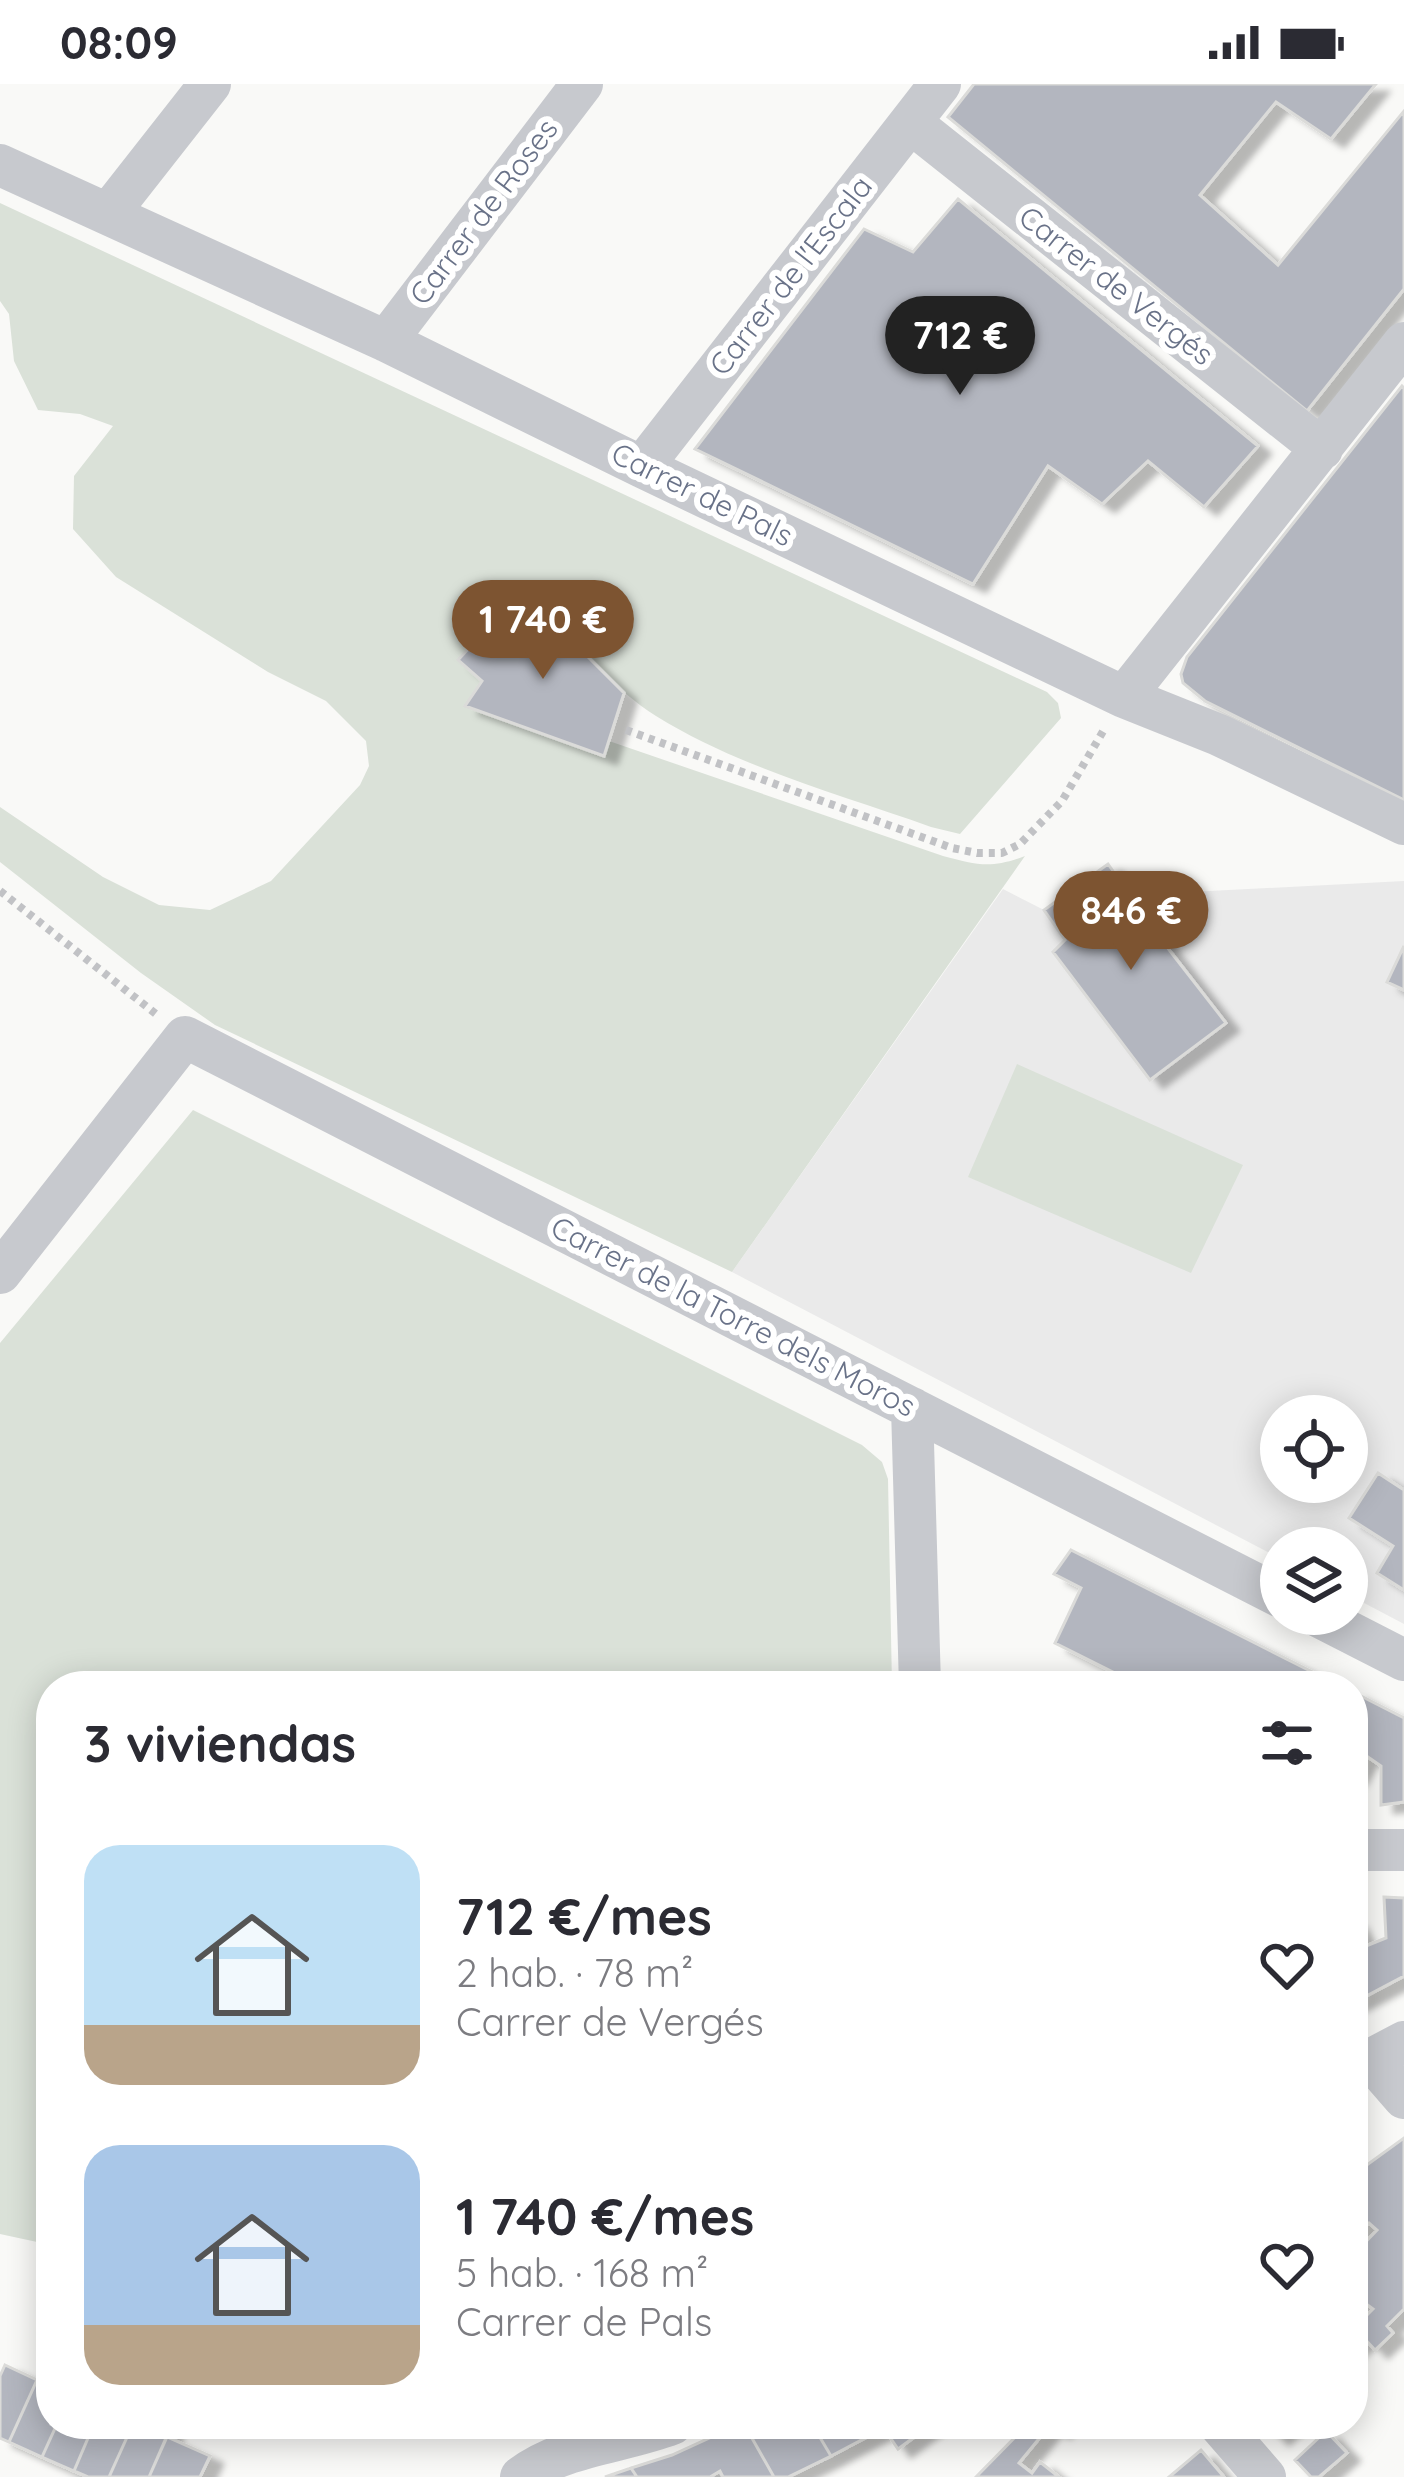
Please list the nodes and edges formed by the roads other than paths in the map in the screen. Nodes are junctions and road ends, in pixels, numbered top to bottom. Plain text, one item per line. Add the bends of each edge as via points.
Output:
1 (209, 84) edge
2 (582, 84) edge
3 (940, 84) edge
4 (910, 123) junction
5 (0, 165) edge
6 (108, 214) junction
7 (386, 341) junction
8 (1404, 343) edge
9 (1322, 448) junction
10 (642, 467) junction
11 (1124, 697) junction
12 (1404, 824) edge
13 (0, 1273) edge
14 (912, 1408) junction
15 (1260, 1586) edge
16 (1355, 1635) edge
17 (1404, 1660) edge
18 (920, 1671) edge
19 (1368, 1850) edge
20 (1404, 1850) edge
21 (1376, 2057) edge
22 (1404, 2098) edge
23 (627, 2439) edge
24 (1232, 2439) edge
25 (521, 2477) edge
26 (1265, 2477) edge

1 - 6 street
2 - 7 street, Carrer de Roses
3 - 4 street, Carrer de l'Escala
4 - 9 street, Carrer de Vergés
4 - 10 street, Carrer de l'Escala
5 - 6 street, Carrer de Pals
6 - 7 street, Carrer de Pals
7 - 10 street, Carrer de Pals
8 - 9 street
9 - 11 street
10 - 11 street, Carrer de Pals
11 - 12 street, Carrer de Pals
13 - 14 street, Carrer de la Torre dels Moros via 185,1037
14 - 15 street, Carrer de la Torre dels Moros
14 - 18 street
16 - 17 street
19 - 20 street
21 - 22 street
23 - 25 street via 557,2457
24 - 26 street

